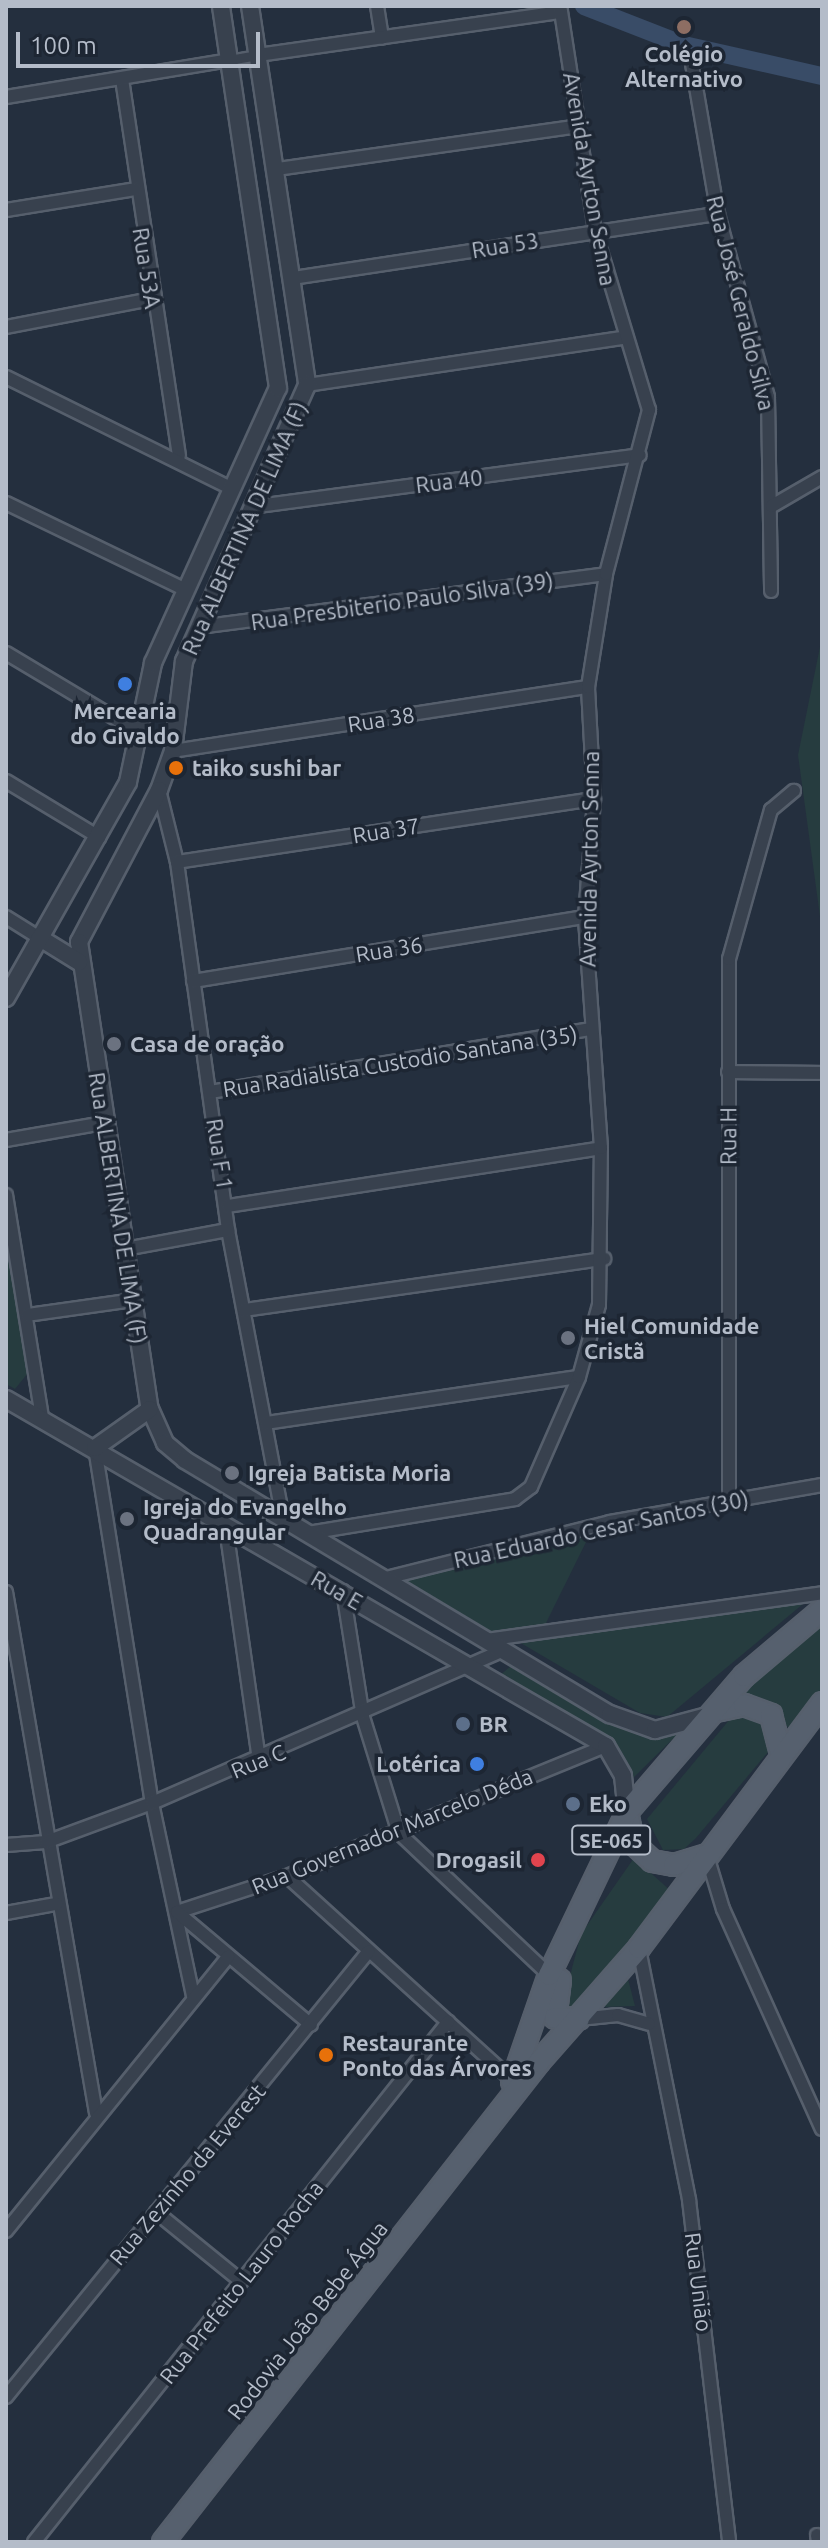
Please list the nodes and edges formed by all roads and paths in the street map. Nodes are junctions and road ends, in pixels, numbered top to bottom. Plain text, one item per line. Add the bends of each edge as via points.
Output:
1 (221, 6) edge
2 (250, 6) edge
3 (377, 6) edge
4 (561, 9) edge
5 (514, 12) edge
6 (382, 38) junction
7 (258, 55) junction
8 (229, 60) junction
9 (692, 64) dead end
10 (122, 79) junction
11 (6, 97) edge
12 (578, 126) junction
13 (277, 169) junction
14 (135, 189) junction
15 (6, 210) edge
16 (718, 214) junction
17 (595, 231) junction
18 (293, 278) junction
19 (152, 299) junction
20 (6, 327) edge
21 (623, 338) junction
22 (6, 377) edge
23 (307, 385) junction
24 (640, 455) junction
25 (179, 456) junction
26 (822, 477) edge
27 (233, 489) junction
28 (6, 503) edge
29 (258, 506) junction
30 (772, 506) junction
31 (606, 574) junction
32 (184, 589) junction
33 (771, 591) dead end
34 (199, 627) junction
35 (6, 653) edge
36 (588, 687) junction
37 (143, 735) junction
38 (173, 751) junction
39 (6, 781) edge
40 (159, 790) junction
41 (794, 791) dead end
42 (594, 799) junction
43 (99, 837) junction
44 (177, 862) junction
45 (6, 917) edge
46 (585, 917) junction
47 (40, 938) junction
48 (79, 962) junction
49 (193, 981) junction
50 (6, 998) edge
51 (590, 1029) junction
52 (728, 1072) junction
53 (822, 1073) edge
54 (210, 1092) junction
55 (103, 1123) junction
56 (6, 1140) edge
57 (601, 1148) junction
58 (6, 1195) edge
59 (228, 1206) junction
60 (228, 1230) junction
61 (125, 1249) junction
62 (604, 1259) junction
63 (134, 1300) junction
64 (244, 1310) junction
65 (27, 1315) junction
66 (579, 1377) junction
67 (6, 1399) edge
68 (150, 1409) junction
69 (42, 1417) junction
70 (266, 1423) junction
71 (95, 1448) junction
72 (822, 1485) edge
73 (729, 1499) junction
74 (283, 1517) junction
75 (226, 1528) junction
76 (308, 1533) junction
77 (382, 1579) junction
78 (343, 1591) junction
79 (6, 1592) edge
80 (822, 1593) edge
81 (822, 1610) edge
82 (483, 1641) junction
83 (502, 1651) junction
84 (470, 1670) junction
85 (822, 1703) edge
86 (713, 1713) junction
87 (363, 1717) junction
88 (606, 1746) junction
89 (781, 1754) junction
90 (259, 1761) junction
91 (152, 1803) junction
92 (627, 1812) junction
93 (399, 1833) junction
94 (46, 1842) junction
95 (6, 1845) edge
96 (707, 1855) junction
97 (287, 1876) junction
98 (56, 1904) junction
99 (177, 1912) junction
100 (6, 1913) edge
101 (572, 1926) junction
102 (639, 1948) junction
103 (368, 1952) junction
104 (228, 1957) junction
105 (549, 1975) junction
106 (193, 1996) junction
107 (579, 2019) junction
108 (448, 2022) junction
109 (649, 2024) junction
110 (311, 2025) junction
111 (513, 2081) junction
112 (816, 2106) edge
113 (96, 2113) junction
114 (488, 2128) junction
115 (822, 2129) edge
116 (156, 2212) junction
117 (6, 2231) edge
118 (241, 2281) junction
119 (6, 2397) edge
120 (34, 2542) edge
121 (163, 2542) edge
122 (729, 2542) edge

1 - 8 street
2 - 7 street, Rua ALBERTINA DE LIMA (F)
3 - 6 street
4 - 5 street
4 - 12 street, Avenida Ayrton Senna
5 - 6 street
6 - 7 street
7 - 8 street
7 - 13 street, Rua ALBERTINA DE LIMA (F)
8 - 10 street
8 - 27 street via 279,380
9 - 16 street, Rua José Geraldo Silva
10 - 11 street
10 - 14 street, Rua 53A
12 - 13 street
12 - 17 street, Avenida Ayrton Senna
13 - 18 street, Rua ALBERTINA DE LIMA (F)
14 - 15 street
14 - 19 street, Rua 53A
16 - 17 street, Rua 53
16 - 30 street, Rua José Geraldo Silva via 768,397
17 - 18 street, Rua 53
17 - 21 street, Avenida Ayrton Senna
18 - 23 street, Rua ALBERTINA DE LIMA (F)
19 - 20 street
19 - 25 street, Rua 53A
21 - 23 street
21 - 24 street, Avenida Ayrton Senna via 649,410
22 - 25 street
23 - 29 street, Rua ALBERTINA DE LIMA (F)
24 - 29 street, Rua 40
24 - 31 street, Avenida Ayrton Senna
25 - 27 street
26 - 30 street
27 - 32 street
28 - 32 street
29 - 34 street, Rua ALBERTINA DE LIMA (F)
30 - 33 street, Rua José Geraldo Silva
31 - 34 street, Rua Presbiterio Paulo Silva (39)
31 - 36 street, Avenida Ayrton Senna
32 - 37 street via 149,675
34 - 38 street, Rua ALBERTINA DE LIMA (F) via 180,673
35 - 37 street
36 - 38 street, Rua 38
36 - 42 street, Avenida Ayrton Senna
37 - 43 street
38 - 40 street, Rua ALBERTINA DE LIMA (F)
39 - 43 street
40 - 44 street, Rua F 1
40 - 48 street, Rua ALBERTINA DE LIMA (F) via 84,923
41 - 52 street, Rua H via 771,810 729,953
42 - 44 street, Rua 37
42 - 46 street, Avenida Ayrton Senna
43 - 47 street
44 - 49 street, Rua F 1
45 - 47 street
46 - 49 street, Rua 36
46 - 51 street, Avenida Ayrton Senna
47 - 48 street
47 - 50 street
48 - 55 street, Rua ALBERTINA DE LIMA (F)
49 - 54 street, Rua F 1
51 - 54 street, Rua Radialista Custodio Santana (35)
51 - 57 street, Avenida Ayrton Senna
52 - 53 street
52 - 73 street, Rua H
54 - 59 street, Rua F 1
55 - 56 street
55 - 61 street, Rua ALBERTINA DE LIMA (F)
57 - 59 street
57 - 62 street, Avenida Ayrton Senna
58 - 65 street
59 - 60 street, Rua F 1
60 - 61 street
60 - 64 street, Rua F 1
61 - 63 street, Rua ALBERTINA DE LIMA (F)
62 - 64 street
62 - 66 street, Avenida Ayrton Senna
63 - 65 street
63 - 68 street, Rua ALBERTINA DE LIMA (F)
64 - 70 street, Rua F 1
65 - 69 street
66 - 70 street
66 - 76 street, Avenida Ayrton Senna via 543,1466 515,1499
67 - 69 street, Rua E
68 - 71 street
68 - 74 street, Rua E via 174,1453
69 - 71 street, Rua E
70 - 74 street, Rua F 1
71 - 75 street, Rua E
71 - 91 street
72 - 73 street, Rua Eduardo Cesar Santos (30)
73 - 77 street, Rua Eduardo Cesar Santos (30)
74 - 76 street, Rua E
75 - 78 street, Rua E
75 - 90 street
76 - 77 street, Rua E
77 - 82 street, Rua E
78 - 84 street, Rua E
78 - 87 street
79 - 94 street
80 - 82 street
81 - 86 main road, SE-065 via 773,1648
82 - 83 street, Rua E
83 - 84 street, Rua C
83 - 86 street, Rua E via 646,1730
84 - 87 street, Rua C
84 - 88 street, Rua E
85 - 89 main road, SE-065
86 - 89 main road via 744,1705 771,1715
86 - 92 main road, SE-065
87 - 90 street, Rua C
87 - 93 street
88 - 92 street via 623,1776
88 - 93 street, Rua Governador Marcelo Déda
89 - 96 main road, SE-065
90 - 91 street, Rua C
91 - 94 street, Rua C
91 - 99 street
92 - 96 main road via 634,1844 652,1861 674,1865
92 - 101 main road, SE-065
93 - 97 street, Rua Governador Marcelo Déda
93 - 105 street
94 - 95 street, Rua C
94 - 98 street
96 - 102 main road, SE-065
96 - 112 street
97 - 99 street, Rua Governador Marcelo Déda
97 - 103 street
98 - 100 street
98 - 113 street
99 - 104 street
99 - 106 street
101 - 105 main road, SE-065
101 - 107 main road via 555,2018
102 - 107 main road, SE-065
102 - 109 street, Rua União
103 - 108 street
103 - 110 street, Rua Zezinho da Everest
104 - 106 street
104 - 110 street
105 - 111 main road, SE-065
106 - 113 street
107 - 109 street via 618,2015
107 - 114 main road, SE-065
108 - 111 street
108 - 118 street, Rua Prefeito Lauro Rocha
109 - 122 street, Rua União via 689,2200
110 - 116 street, Rua Zezinho da Everest
111 - 114 main road, SE-065
112 - 115 street
113 - 117 street
114 - 121 main road, Rodovia João Bebe Água / SE-065
116 - 118 street
116 - 119 street, Rua Zezinho da Everest
118 - 120 street, Rua Prefeito Lauro Rocha

